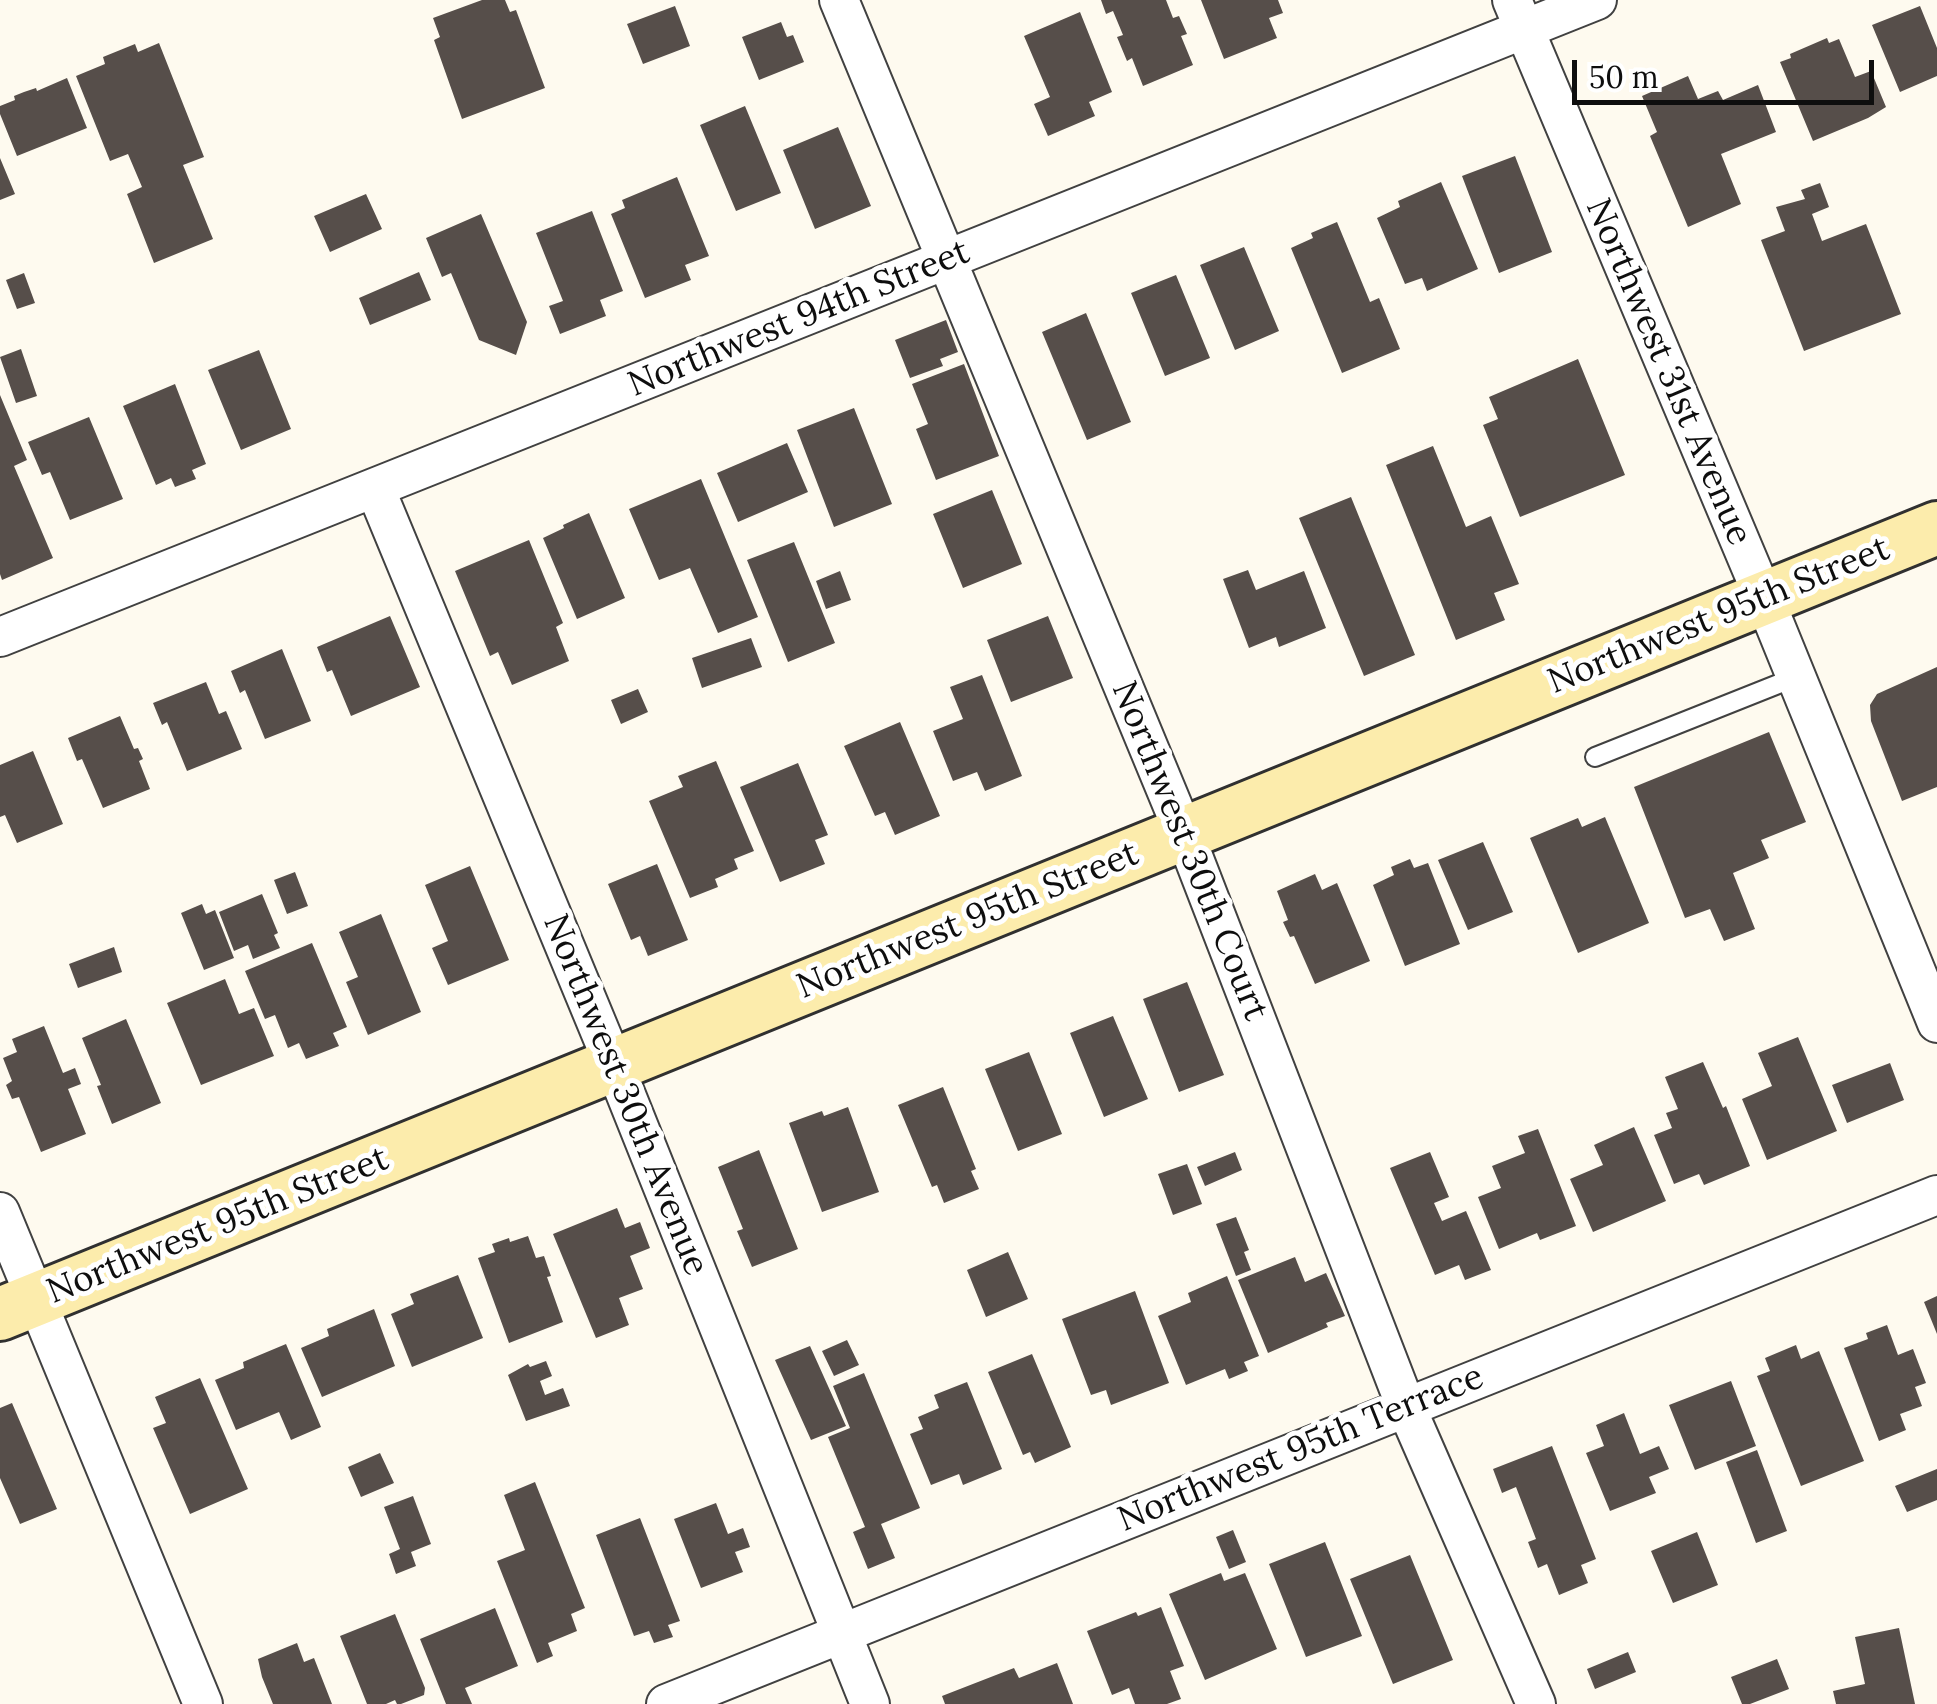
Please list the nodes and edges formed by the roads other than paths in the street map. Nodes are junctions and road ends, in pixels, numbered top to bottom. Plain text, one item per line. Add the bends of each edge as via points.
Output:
1 (839, 0) edge
2 (1597, 0) edge
3 (1518, 15) edge
4 (946, 260) junction
5 (375, 488) junction
6 (1937, 528) edge
7 (1764, 598) junction
8 (0, 637) edge
9 (1796, 677) junction
10 (1595, 758) dead end
11 (1184, 833) junction
12 (1937, 1023) edge
13 (614, 1065) junction
14 (1937, 1195) edge
15 (0, 1212) edge
16 (18, 1307) edge
17 (1406, 1407) junction
18 (840, 1634) junction
19 (203, 1704) edge
20 (666, 1704) edge
21 (870, 1704) edge
22 (1536, 1704) edge

1 - 4 street, Northwest 30th Court
2 - 3 street, Northwest 94th Street
3 - 4 street, Northwest 94th Street
3 - 7 street, Northwest 31st Avenue
4 - 5 street, Northwest 94th Street
4 - 11 street, Northwest 30th Court
5 - 8 street, Northwest 94th Street
5 - 13 street, Northwest 30th Avenue
6 - 7 street, Northwest 95th Street
7 - 9 street, Northwest 31st Avenue
7 - 11 street, Northwest 95th Street
9 - 10 lane
9 - 12 street, Northwest 31st Avenue
11 - 13 street, Northwest 95th Street
11 - 17 street, Northwest 30th Court
13 - 16 street, Northwest 95th Street
13 - 18 street, Northwest 30th Avenue
14 - 17 street, Northwest 95th Terrace
15 - 16 street
16 - 19 street
17 - 18 street, Northwest 95th Terrace
17 - 22 street, Northwest 30th Court
18 - 20 street, Northwest 95th Terrace
18 - 21 street, Northwest 30th Avenue

